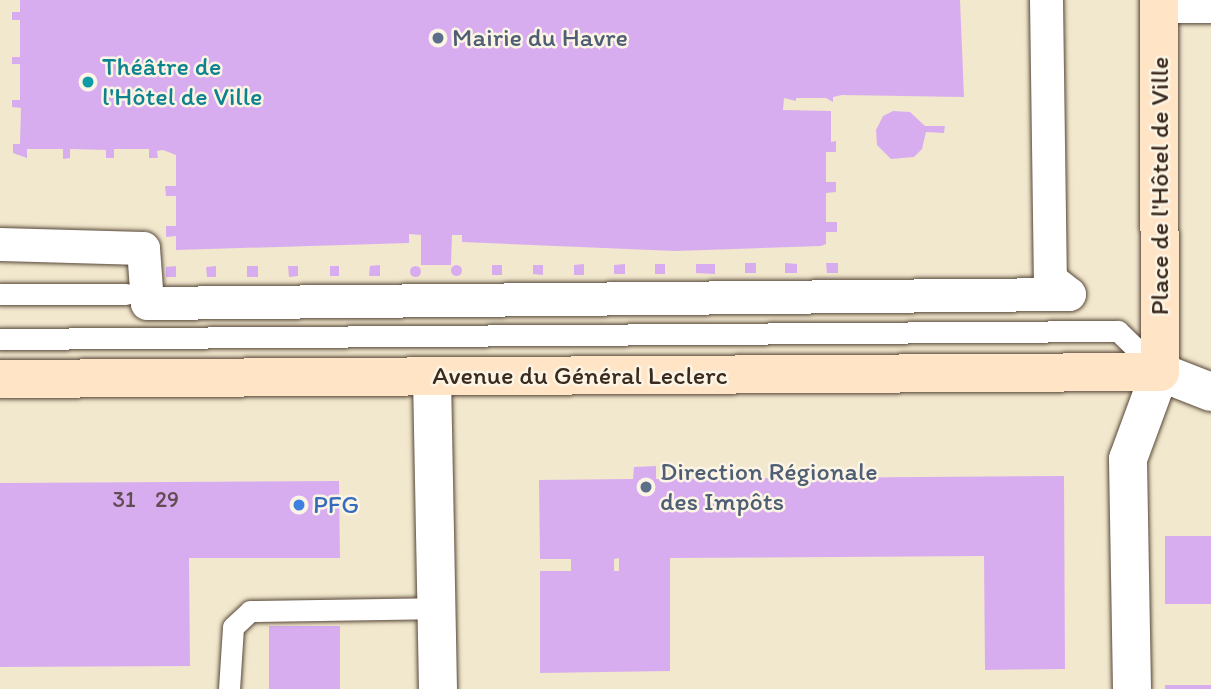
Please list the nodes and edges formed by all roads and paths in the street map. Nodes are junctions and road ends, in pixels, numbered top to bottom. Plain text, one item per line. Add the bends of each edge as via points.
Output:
1 (1046, 0) edge
2 (1159, 2) edge
3 (1211, 4) edge
4 (0, 244) edge
5 (0, 294) edge
6 (126, 294) dead end
7 (0, 339) edge
8 (1160, 372) junction
9 (432, 377) junction
10 (0, 379) edge
11 (1211, 392) edge
12 (437, 608) junction
13 (229, 689) edge
14 (438, 689) edge
15 (1132, 689) edge

1 - 4 street via 1050,279 1069,295 147,303 143,248
2 - 3 street
2 - 8 main road, Place de l'Hôtel de Ville
5 - 6 lane
7 - 8 lane via 1118,331
8 - 9 main road, Avenue du Général Leclerc
8 - 11 street
8 - 15 street via 1128,459
9 - 10 main road, Avenue du Général Leclerc
9 - 12 street
12 - 13 lane via 250,611 233,627
12 - 14 street

